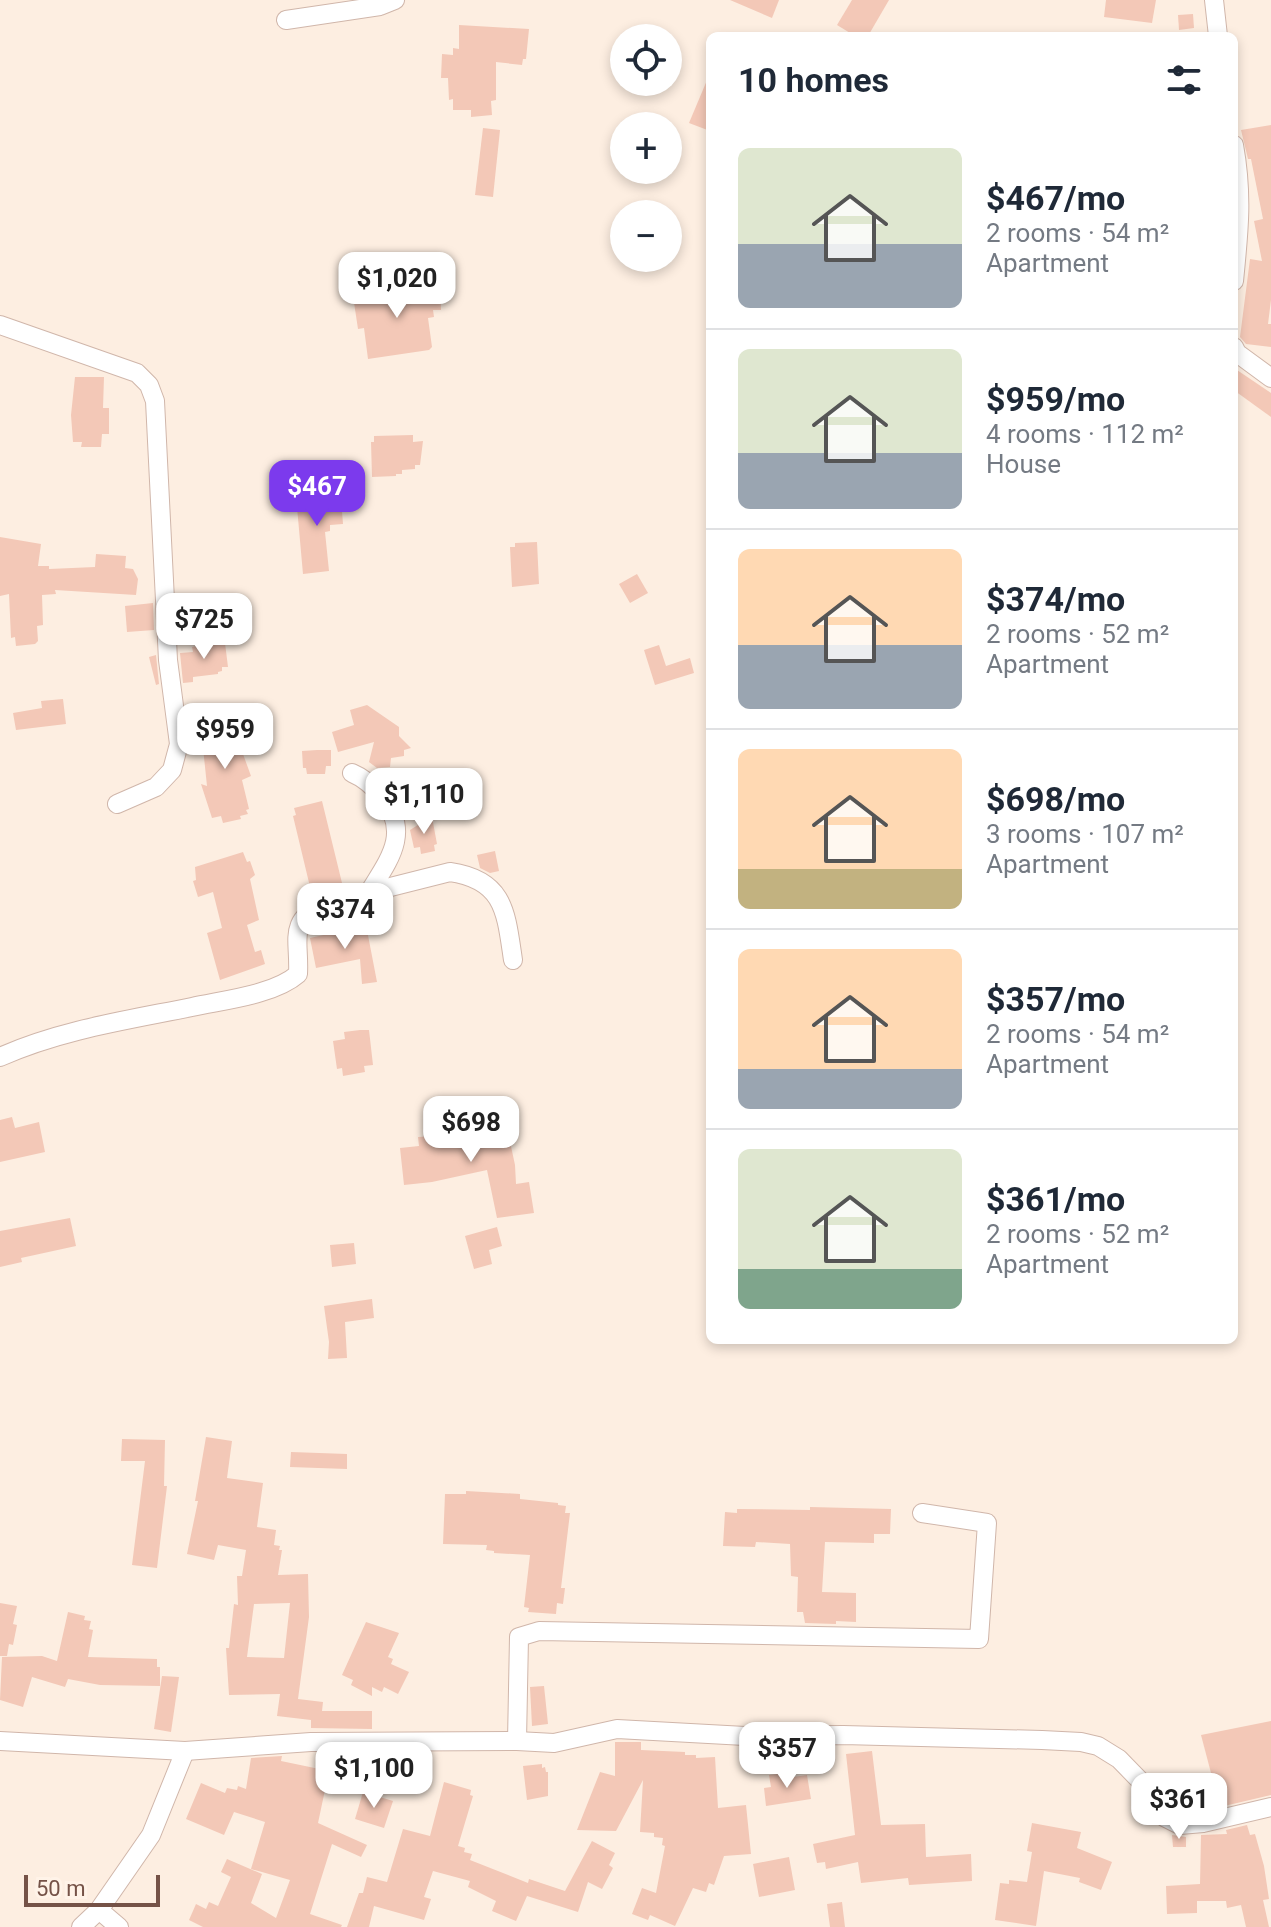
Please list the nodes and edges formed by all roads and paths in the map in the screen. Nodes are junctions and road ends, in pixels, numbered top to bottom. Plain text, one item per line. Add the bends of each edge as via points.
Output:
1 (395, 0) edge
2 (1214, 0) edge
3 (286, 20) dead end
4 (1218, 32) edge
5 (1238, 168) edge
6 (1238, 239) edge
7 (0, 325) edge
8 (1238, 354) edge
9 (1271, 378) edge
10 (352, 773) dead end
11 (117, 804) dead end
12 (368, 894) junction
13 (513, 960) dead end
14 (0, 1057) edge
15 (922, 1513) dead end
16 (0, 1741) edge
17 (517, 1741) junction
18 (185, 1751) junction
19 (1271, 1807) edge
20 (99, 1910) junction
21 (81, 1927) edge
22 (119, 1927) edge

1 - 3 street
2 - 4 street
5 - 6 street
7 - 11 street via 137,373 155,401 168,660 179,744 172,770 156,787
8 - 9 street
10 - 12 street via 394,812 397,836 392,854
12 - 13 street via 450,872 468,875 500,898
12 - 14 street via 306,913 297,931 298,974 291,980 249,995 39,1042
15 - 17 street via 987,1523 979,1639 539,1631 519,1637
16 - 18 street
17 - 18 street via 311,1742
17 - 19 street via 554,1743 617,1729 1081,1742 1119,1759 1154,1795 1164,1817 1180,1825
18 - 20 street via 151,1835
20 - 21 street
20 - 22 street

